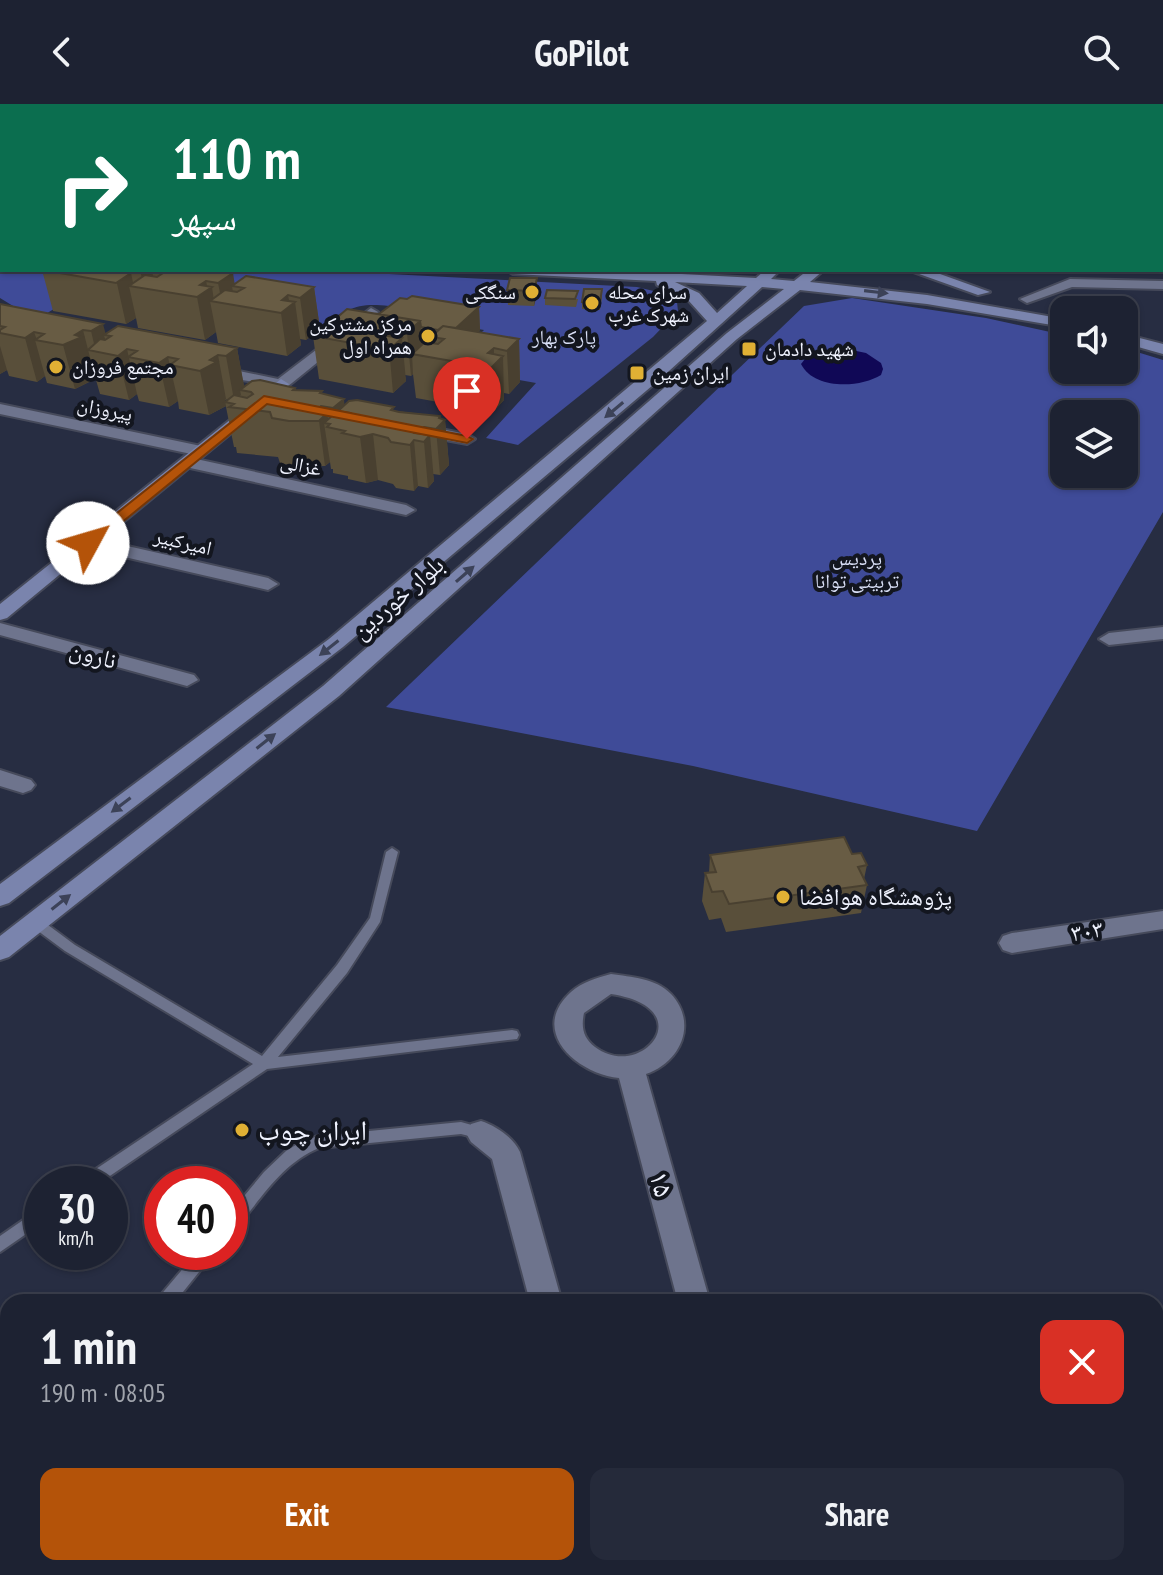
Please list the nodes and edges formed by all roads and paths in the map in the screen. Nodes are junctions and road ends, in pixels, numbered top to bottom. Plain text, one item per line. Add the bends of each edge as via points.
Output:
1 (555, 272) edge
2 (771, 272) edge
3 (814, 272) edge
4 (909, 275) edge
5 (640, 276) junction
6 (760, 281) junction
7 (799, 284) junction
8 (1163, 285) edge
9 (1005, 296) junction
10 (1050, 311) edge
11 (371, 312) edge
12 (1050, 314) edge
13 (716, 323) junction
14 (1138, 342) edge
15 (1163, 349) edge
16 (192, 366) edge
17 (275, 396) junction
18 (0, 409) edge
19 (404, 427) edge
20 (467, 439) dead end
21 (194, 456) junction
22 (406, 510) dead end
23 (88, 543) junction
24 (268, 584) dead end
25 (0, 614) edge
26 (0, 629) edge
27 (1163, 633) edge
28 (1109, 639) dead end
29 (187, 680) dead end
30 (0, 778) edge
31 (23, 785) dead end
32 (392, 852) dead end
33 (0, 897) edge
34 (1163, 920) edge
35 (35, 922) junction
36 (1012, 943) dead end
37 (0, 950) edge
38 (512, 1035) dead end
39 (264, 1064) junction
40 (630, 1067) dead end
41 (481, 1133) joint
42 (113, 1166) edge
43 (248, 1204) edge
44 (24, 1227) edge
45 (0, 1245) edge
46 (192, 1270) edge
47 (172, 1294) edge
48 (544, 1294) edge
49 (692, 1294) edge

1 - 5 main road
2 - 6 main road, بلوار خوردین
3 - 7 main road, بلوار خوردین
4 - 9 main road
5 - 6 main road
5 - 13 main road via 678,287 704,303
6 - 7 main road
6 - 13 main road, بلوار خوردین
7 -> 12 main road
35 -> 7 main road, بلوار خوردین via 331,691 732,336
8 - 9 street via 1070,283
9 - 10 main road
11 - 17 street via 343,342
13 -> 33 main road, بلوار خوردین via 336,643
14 - 15 main road
16 - 17 street
17 - 21 main road
18 - 21 street, پیروزان
19 - 20 street
21 - 22 street, غزالی
21 - 23 main road
23 - 24 street, امیرکبیر
23 - 25 main road
26 - 29 street, نارون
27 - 28 street
30 - 31 street
32 - 39 lane via 376,919
34 - 36 street, ۳۰۳
35 - 37 main road, بلوار خوردین
35 - 39 lane
38 - 39 lane
39 - 42 lane
40 - 49 street, ۱۵
41 - 43 lane via 461,1128 318,1142 286,1160
41 - 48 street via 505,1152
44 - 45 lane
46 - 47 lane

